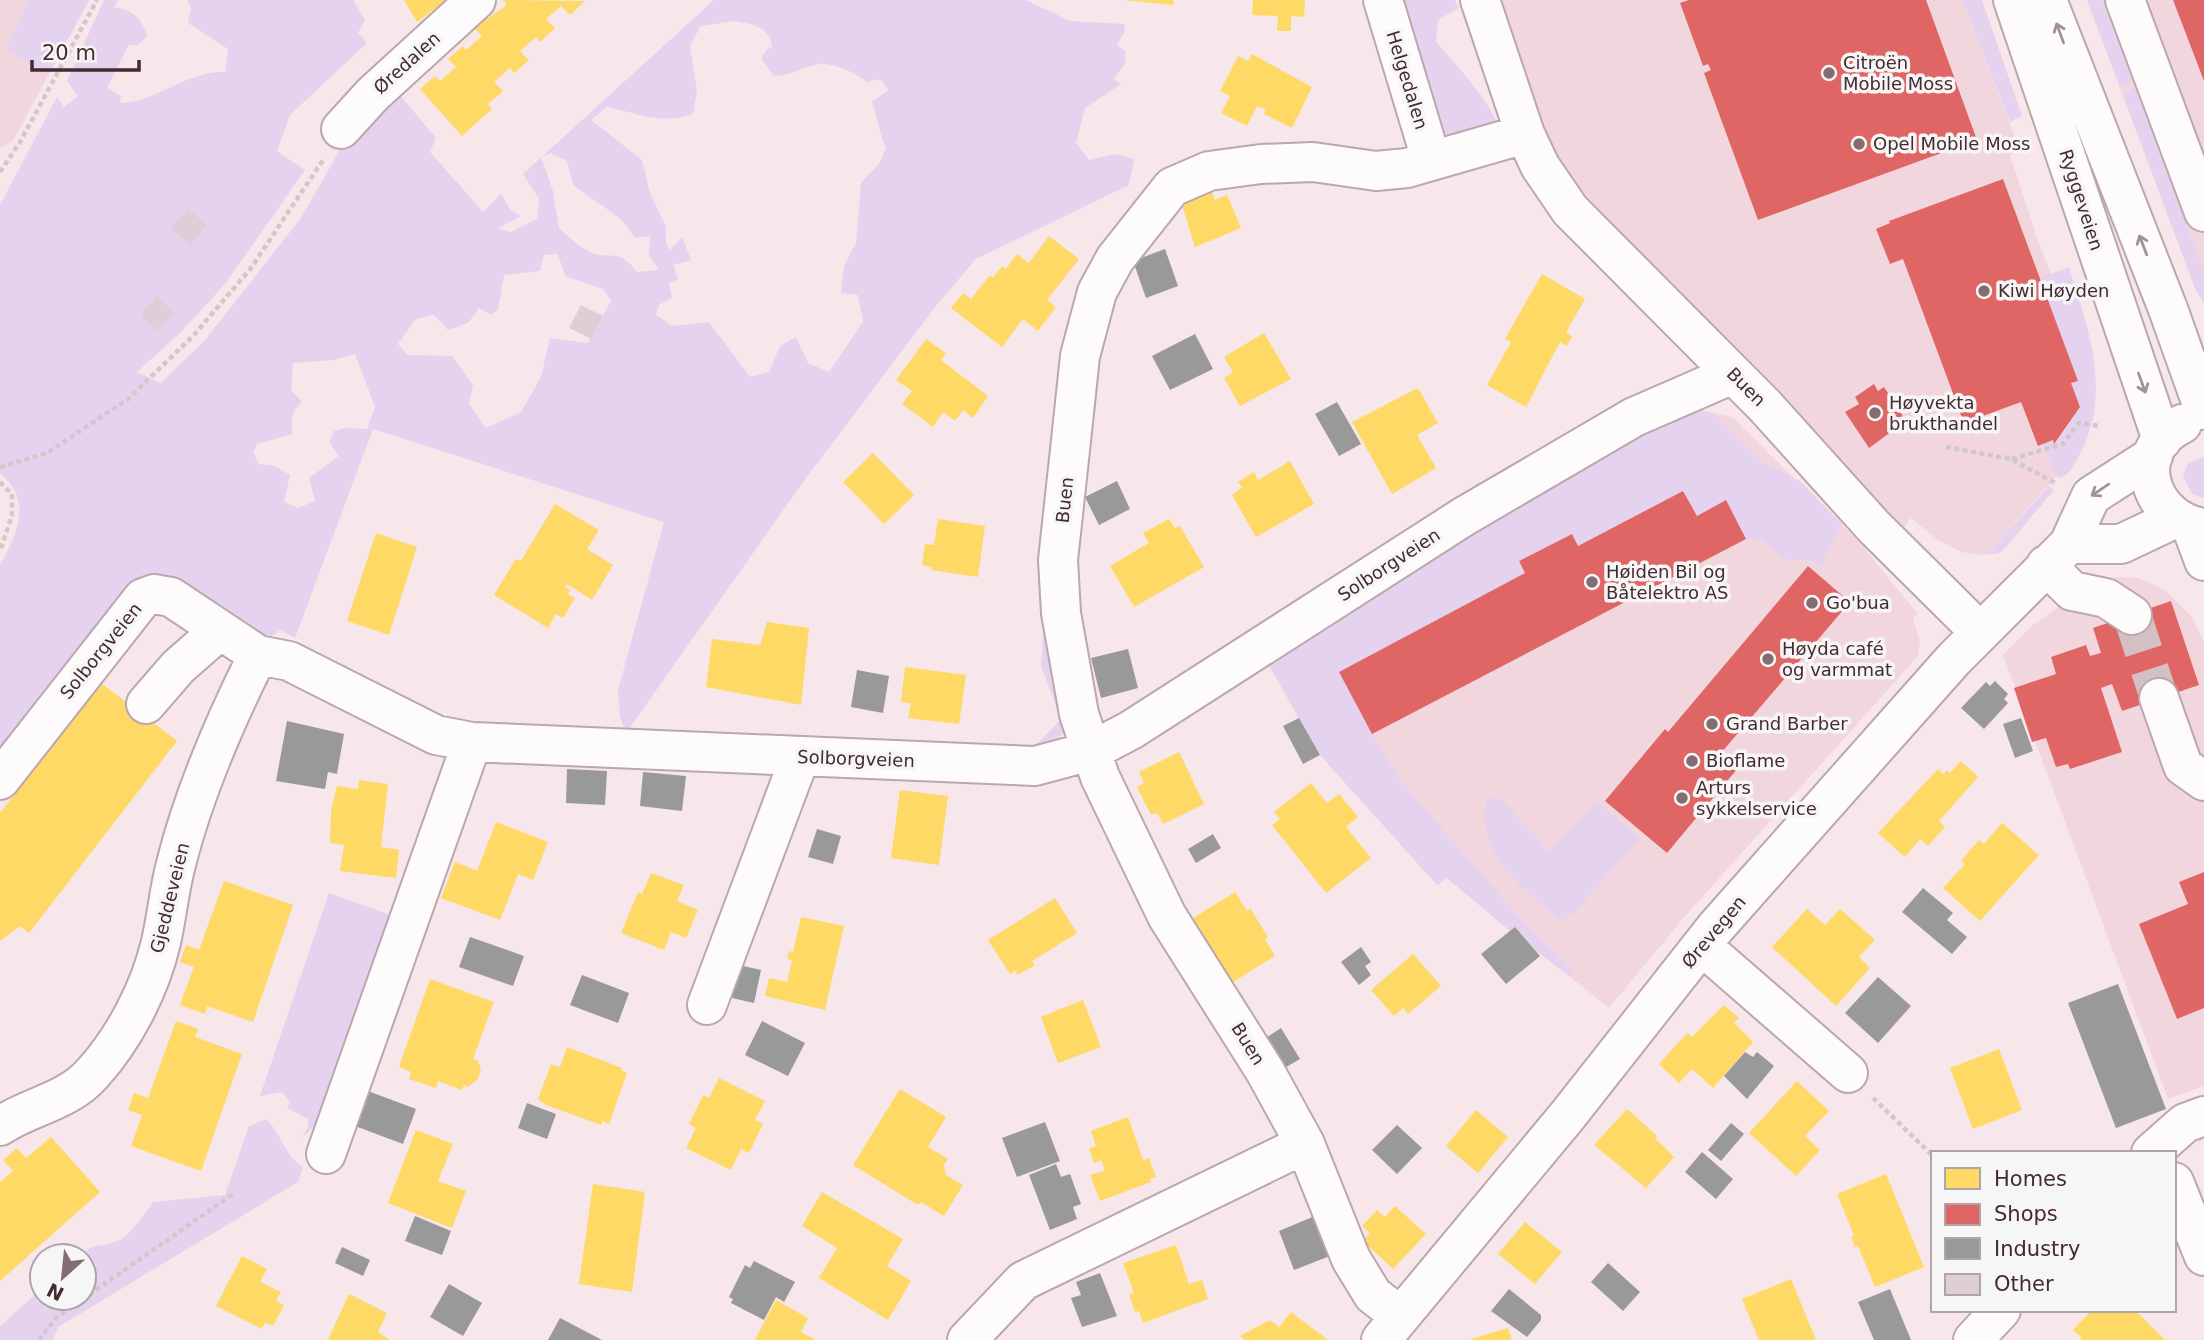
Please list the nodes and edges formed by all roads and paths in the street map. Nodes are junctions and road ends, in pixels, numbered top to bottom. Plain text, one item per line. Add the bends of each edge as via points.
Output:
1 (97, 0) edge
2 (476, 0) edge
3 (1383, 0) edge
4 (1480, 0) edge
5 (2013, 0) edge
6 (2047, 0) edge
7 (2125, 0) edge
8 (341, 129) joint
9 (1525, 134) junction
10 (1431, 159) junction
11 (2, 161) edge
12 (0, 172) edge
13 (2204, 212) edge
14 (1726, 357) junction
15 (2204, 410) edge
16 (2204, 419) edge
17 (2100, 426) dead end
18 (1946, 447) dead end
19 (2158, 448) junction
20 (2011, 459) junction
21 (0, 467) edge
22 (0, 482) edge
23 (2064, 488) dead end
24 (2193, 534) edge
25 (0, 551) edge
26 (2058, 554) junction
27 (2132, 615) tunnel mouth
28 (219, 631) junction
29 (1980, 632) junction
30 (258, 655) junction
31 (2159, 698) tunnel mouth
32 (146, 704) dead end
33 (472, 742) junction
34 (1091, 751) junction
35 (800, 757) junction
36 (0, 780) edge
37 (2204, 781) edge
38 (1702, 946) junction
39 (707, 1005) dead end
40 (1848, 1073) joint
41 (2204, 1116) edge
42 (0, 1126) edge
43 (1305, 1144) junction
44 (2158, 1150) edge
45 (326, 1154) dead end
46 (1931, 1154) edge
47 (2176, 1187) edge
48 (233, 1194) dead end
49 (2204, 1256) edge
50 (1999, 1312) edge
51 (1390, 1328) edge
52 (39, 1340) edge
53 (967, 1340) edge
54 (1973, 1340) edge

1 - 11 path via 20,142
2 - 8 street, Øredalen
3 - 10 street, Helgedalen
4 - 9 street, Buen
5 -> 19 street, Ryggeveien
15 -> 6 street, Ryggeveien
7 - 13 street
8 - 21 path via 251,268 194,335 117,407 47,453
9 - 10 street, Buen
9 - 14 street, Buen via 1570,211
10 - 34 street, Buen via 1376,171 1313,162 1261,164 1188,177 1171,187 1115,259 1097,292 1080,356 1059,560 1067,656
11 - 12 path
14 - 29 street, Buen via 1884,516
14 - 34 street, Solborgveien via 1693,389 1611,430 1463,517 1131,730
16 - 19 street, Ørevegen via 2174,428
17 - 20 path via 2079,423 2063,444
18 - 20 path
19 - 24 street, Ryggeveien via 2150,473 2153,491 2161,507
19 -> 26 street, Ørevegen via 2091,496
20 - 23 path
22 - 25 path via 12,494 12,515
24 - 26 street
26 - 27 street via 2072,591 2106,598
26 - 29 street, Ørevegen
28 - 30 street, Solborgveien
28 - 32 street via 178,667
28 - 36 street, Solborgveien via 171,597 155,594 144,598
29 - 38 street, Ørevegen
30 - 33 street, Solborgveien via 289,662 436,735
30 - 42 street, Gjeddeveien via 201,786 176,864 160,945 141,998 118,1040 92,1075 68,1095
31 - 37 street via 2183,766
33 - 35 street, Solborgveien
33 - 45 street
34 - 35 street, Solborgveien via 1035,766
34 - 43 street, Buen via 1167,916 1265,1071
35 - 39 street
38 - 40 street
38 - 51 street, Ørevegen
40 - 46 path
41 - 44 street via 2186,1123
43 - 51 street, Buen via 1351,1259
43 - 53 street via 1023,1281
47 - 49 street
48 - 52 path via 57,1318
50 - 54 street

